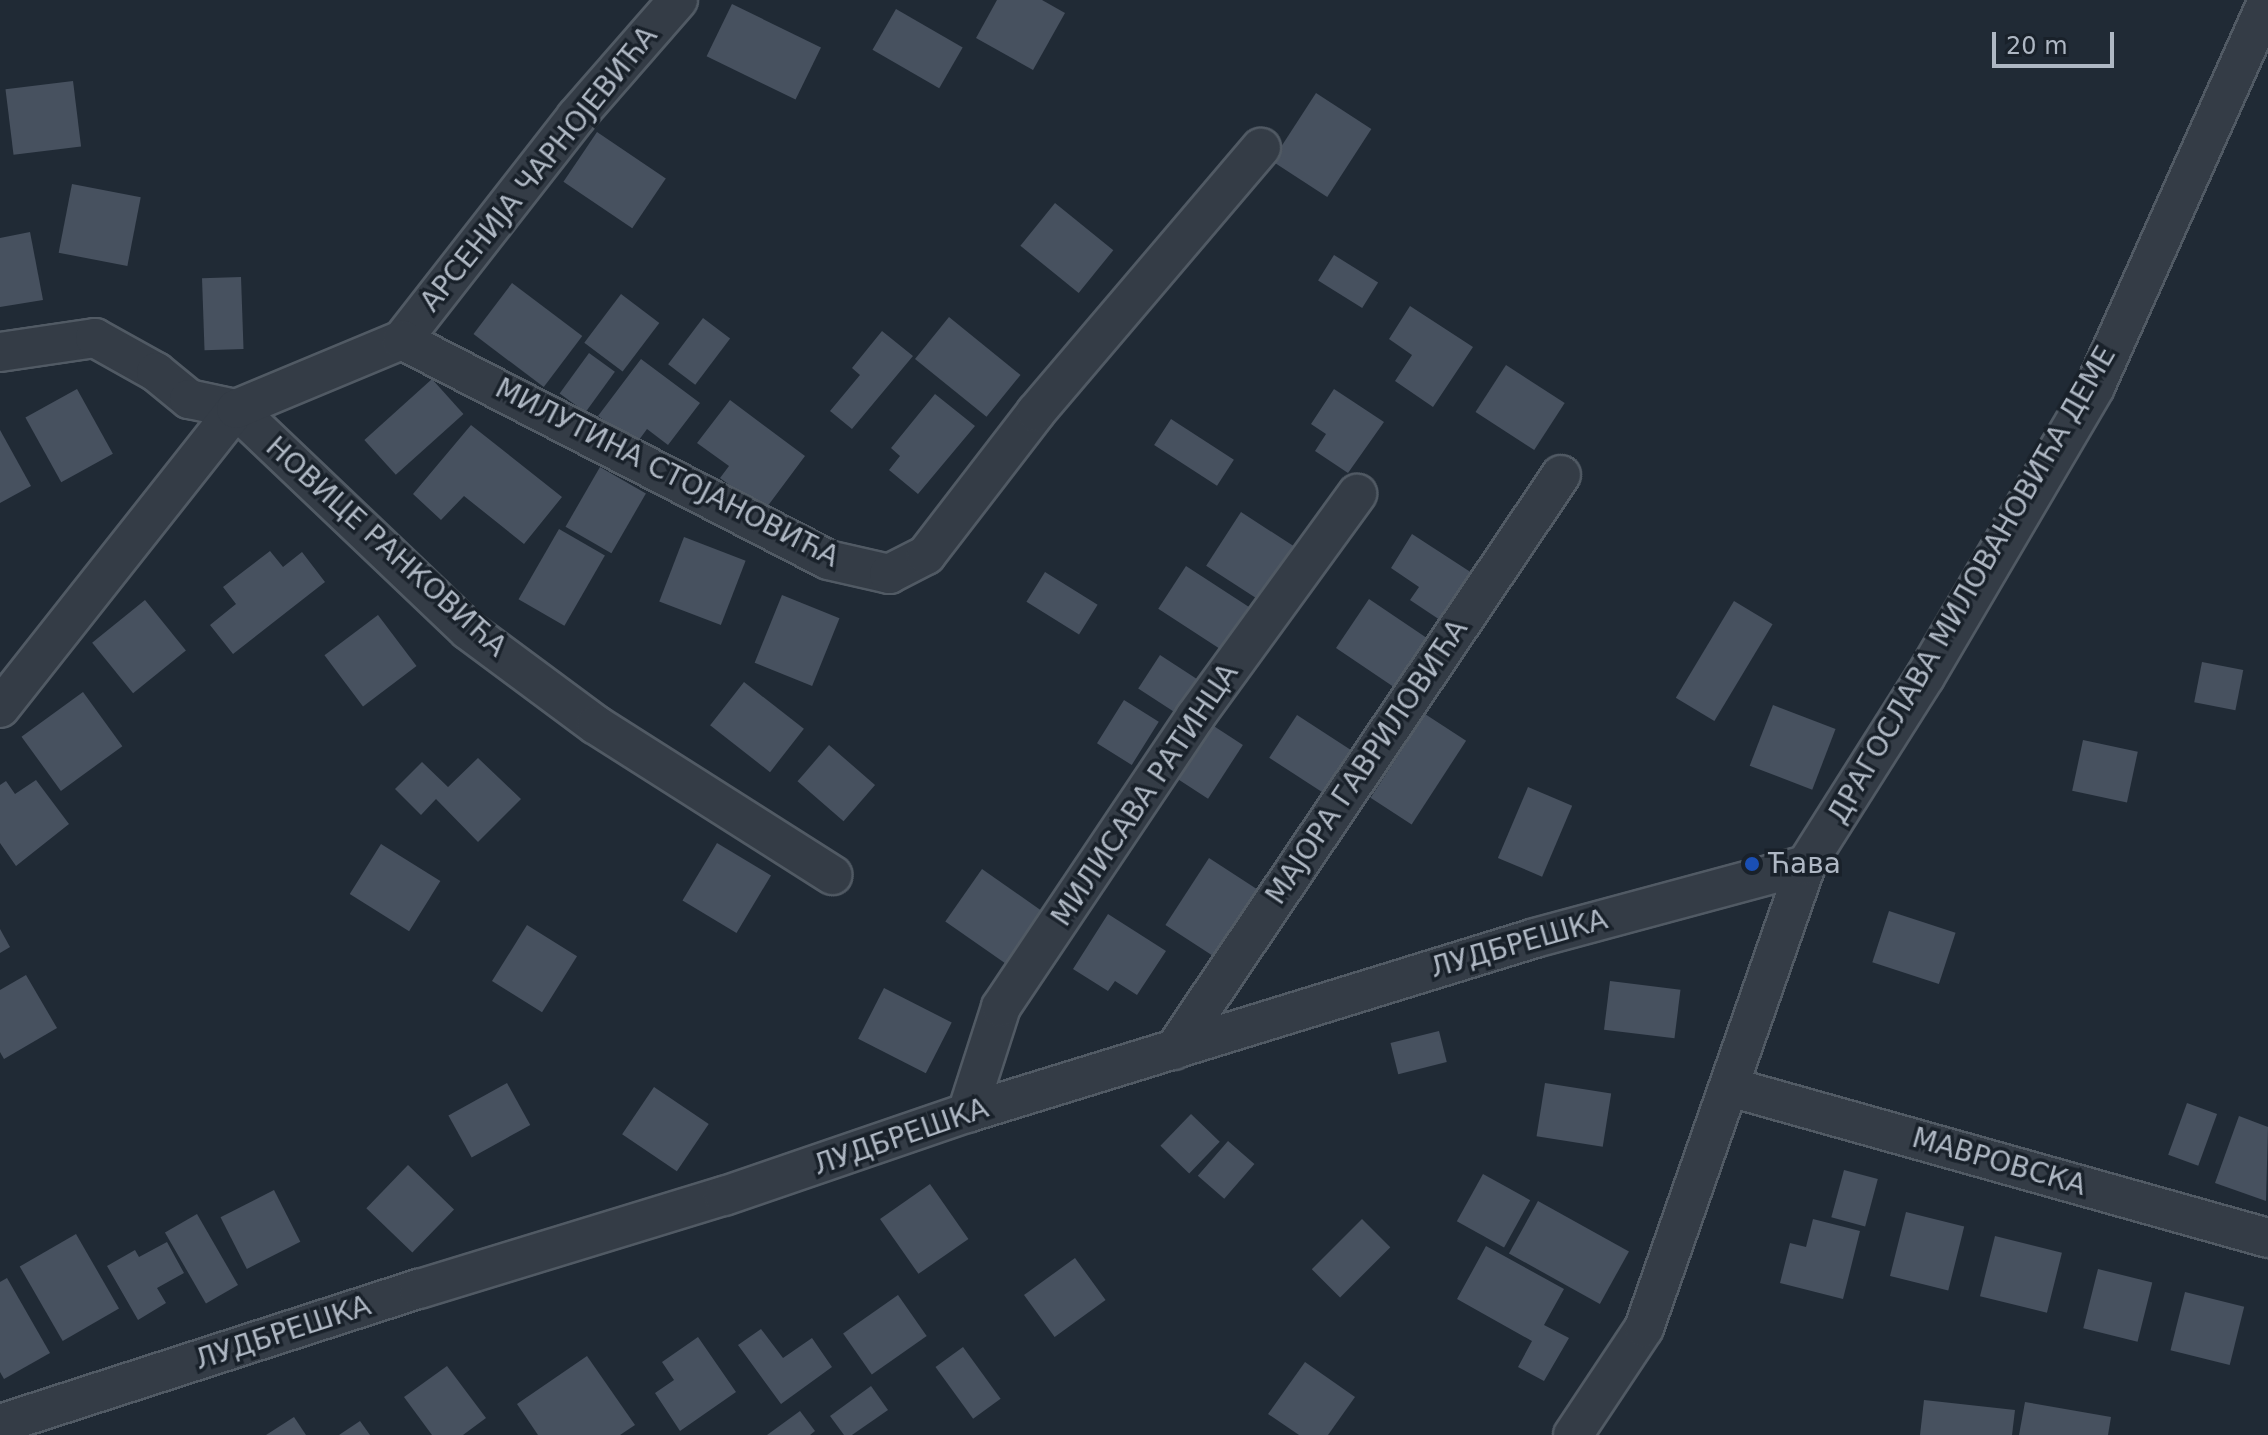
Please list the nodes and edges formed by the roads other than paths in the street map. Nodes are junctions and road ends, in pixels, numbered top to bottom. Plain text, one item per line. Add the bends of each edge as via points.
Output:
1 (678, 0) edge
2 (2268, 0) edge
3 (1261, 148) dead end
4 (402, 340) junction
5 (0, 352) edge
6 (236, 409) junction
7 (1561, 475) dead end
8 (1357, 494) dead end
9 (0, 708) edge
10 (1806, 865) junction
11 (832, 875) dead end
12 (1174, 1050) junction
13 (1730, 1087) junction
14 (967, 1113) junction
15 (2268, 1238) edge
16 (4, 1427) edge
17 (1573, 1435) edge

1 - 4 street, АРСЕНИЈА ЧАРНОЈЕВИЋА via 576,117
2 - 10 street, ДРАГОСЛАВА МИЛОВАНОВИЋА ДЕМЕ via 2095,387 1925,677
3 - 4 street, МИЛУТИНА СТОЈАНОВИЋА via 1036,412 926,555 889,574 828,560
4 - 6 street
5 - 6 street via 95,338 156,372 189,399
6 - 9 street
6 - 11 street, НОВИЦЕ РАНКОВИЋА via 468,630 596,725
7 - 12 street, МАЈОРА ГАВРИЛОВИЋА
8 - 14 street, МИЛИСАВА РАТИНЦА via 1195,717 1001,1007
10 - 12 street, ЛУДБРЕШКА via 1535,938
10 - 13 street, ДРАГОСЛАВА МИЛОВАНОВИЋА ДЕМЕ
12 - 14 street, ЛУДБРЕШКА
13 - 15 street, МАВРОВСКА
13 - 17 street, ДРАГОСЛАВА МИЛОВАНОВИЋА ДЕМЕ via 1644,1328
14 - 16 street, ЛУДБРЕШКА

